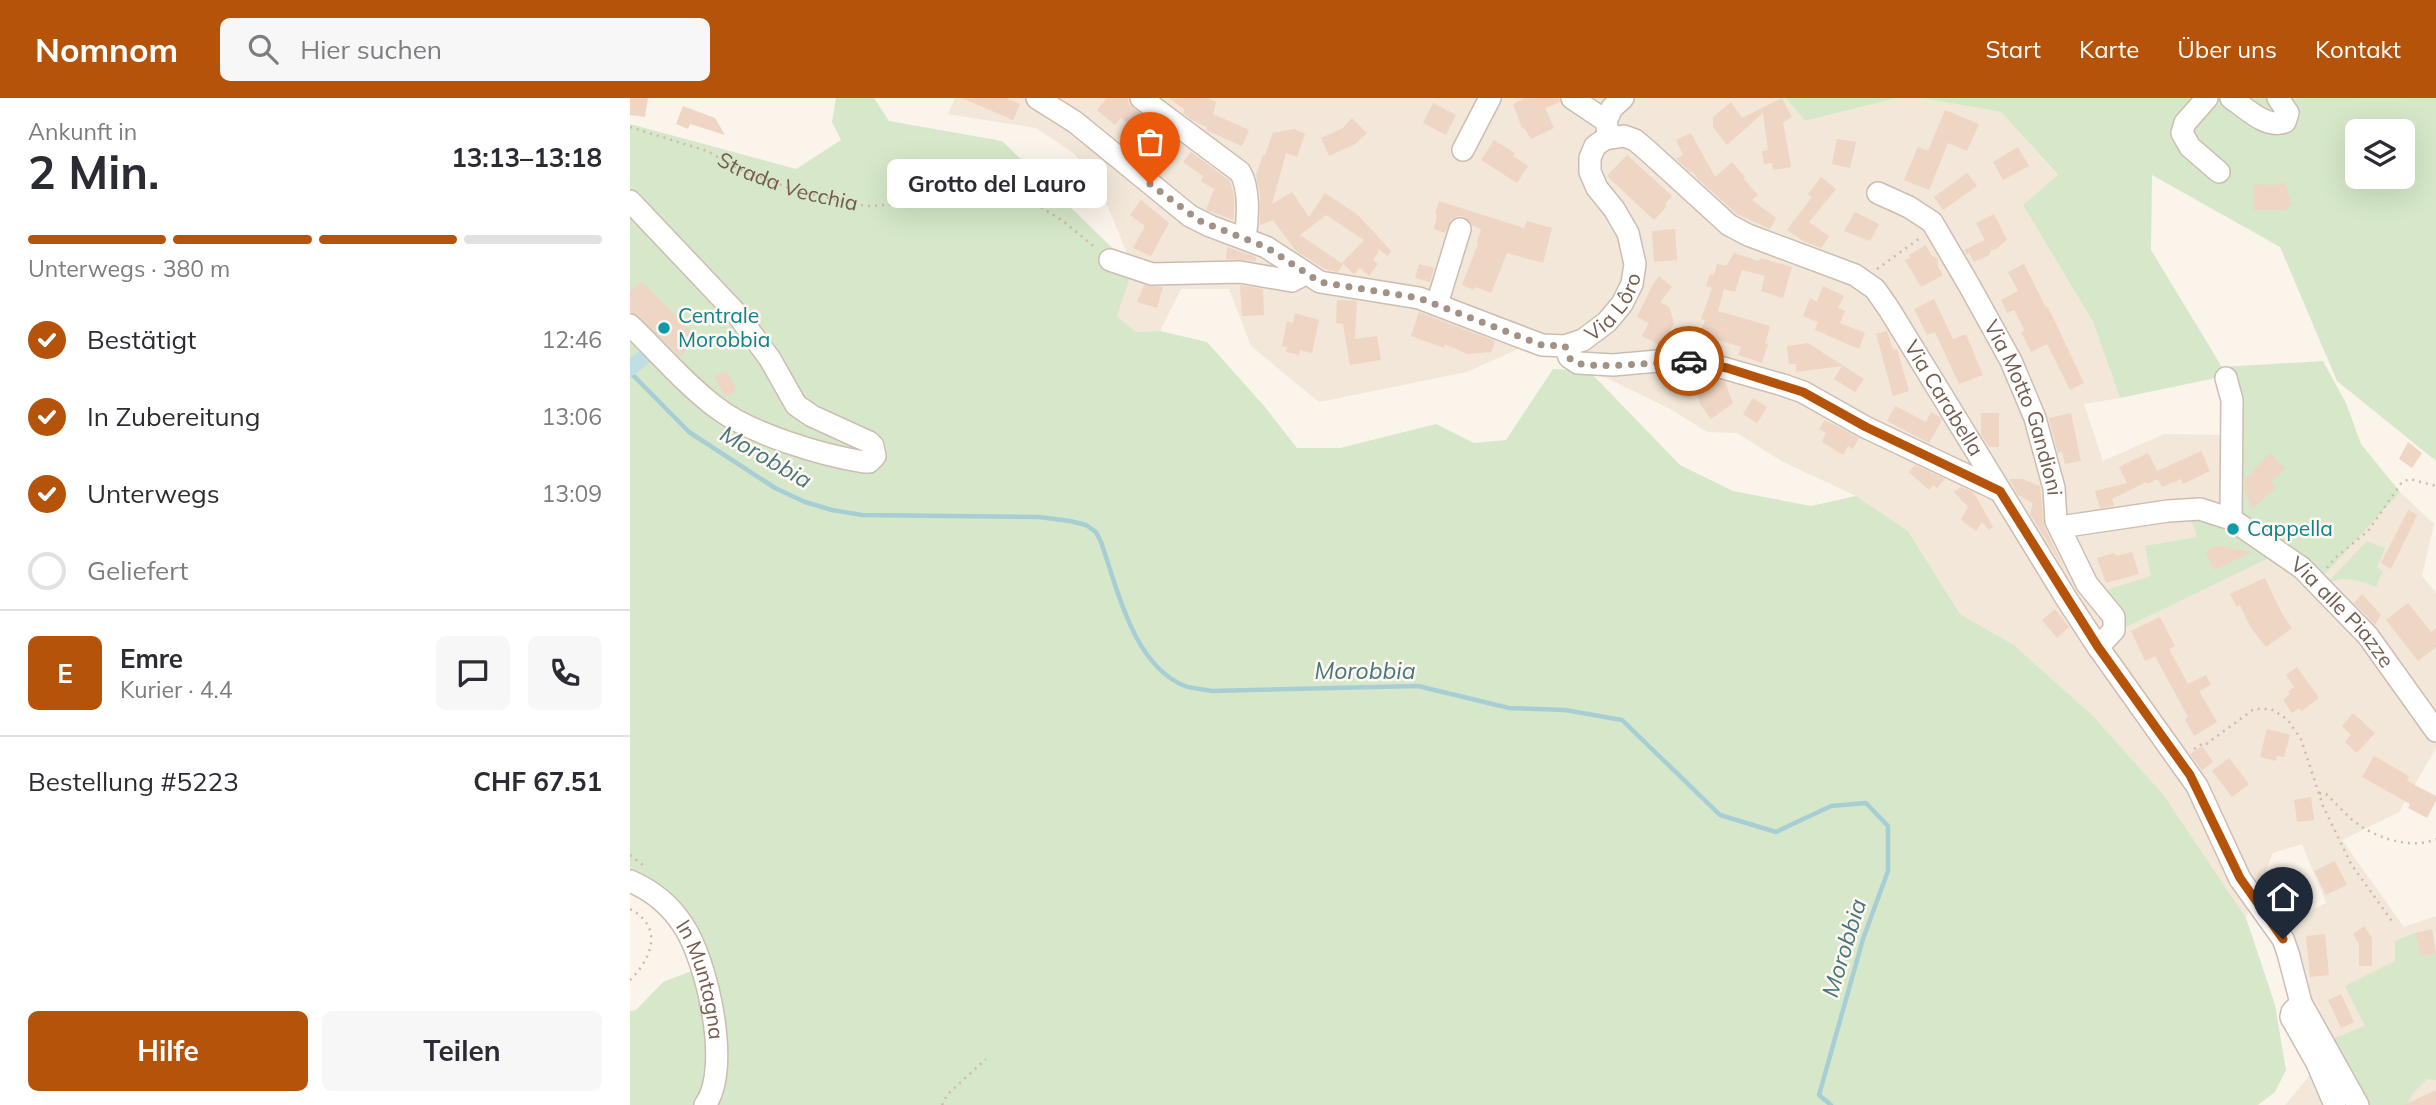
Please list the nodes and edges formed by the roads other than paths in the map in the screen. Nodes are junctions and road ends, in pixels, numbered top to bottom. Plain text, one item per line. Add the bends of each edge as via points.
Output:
1 (1037, 98) edge
2 (1141, 98) edge
3 (1490, 98) edge
4 (1572, 98) edge
5 (1623, 98) edge
6 (2207, 98) edge
7 (2231, 98) edge
8 (2278, 98) edge
9 (1607, 129) junction
10 (1463, 150) dead end
11 (2219, 172) dead end
12 (1878, 193) dead end
13 (630, 201) edge
14 (1460, 229) dead end
15 (1245, 237) junction
16 (1110, 260) road end
17 (1306, 274) junction
18 (1437, 304) junction
19 (630, 325) edge
20 (1565, 346) junction
21 (2226, 378) dead end
22 (2000, 491) junction
23 (2231, 519) junction
24 (2060, 527) junction
25 (2098, 647) junction
26 (2436, 732) edge
27 (630, 881) edge
28 (2301, 1003) junction
29 (705, 1105) edge
30 (2334, 1105) edge
31 (2358, 1105) edge

1 - 15 street, Via Lôro via 1074,122 1190,216
2 - 15 street via 1240,172
3 - 10 street
4 - 9 street
5 - 9 street, Via Lôro via 1612,108
6 - 11 street via 2182,133 2190,147
7 - 8 street via 2276,125 2285,122 2288,113
9 - 20 street, Via Lôro via 1592,152 1590,172 1628,233 1634,264 1632,284 1607,322 1583,340
9 - 22 street, Via Carabella via 1635,140 1737,230 1848,271 1875,289
12 - 24 street, Via Motto Gandioni via 1931,222 2011,361 2035,418
13 - 19 street via 737,314 796,405 869,442 875,456 864,462 824,453 740,422 715,407
14 - 18 street
15 - 17 street, Via Lôro
16 - 17 street via 1152,274 1240,272 1292,281
17 - 18 street, Via Lôro via 1327,285 1394,292
18 - 20 street, Via Lôro via 1542,345
20 - 22 street via 1569,357 1578,363 1699,361 1783,385
21 - 23 street via 2232,400
22 - 25 street, Via Carabella
23 - 24 street, Via alle Piazze via 2200,509
23 - 26 street, Via alle Piazze via 2302,568 2368,636
24 - 25 street, Via Motto Gandioni via 2087,584 2114,617 2114,630
25 - 28 street, Via Carabella via 2197,786 2240,878 2288,953
27 - 29 street, In Muntagna via 665,902 694,942 715,1024 713,1085
28 - 30 street via 2291,1017
28 - 31 street

